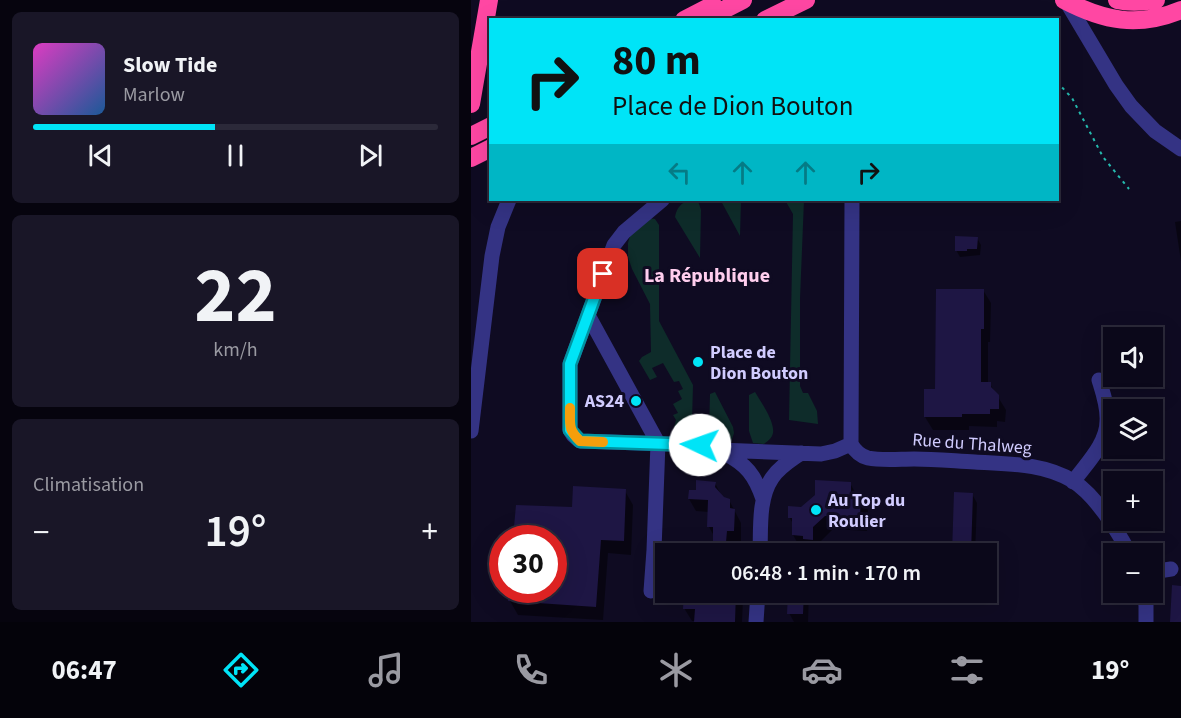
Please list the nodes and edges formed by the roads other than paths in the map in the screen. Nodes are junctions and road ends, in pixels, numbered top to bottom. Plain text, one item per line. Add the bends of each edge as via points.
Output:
1 (489, 0) edge
2 (722, 0) edge
3 (743, 0) edge
4 (787, 0) edge
5 (806, 0) edge
6 (1117, 0) edge
7 (1155, 0) edge
8 (1065, 1) edge
9 (1181, 10) edge
10 (688, 18) edge
11 (708, 18) edge
12 (752, 18) edge
13 (769, 18) edge
14 (471, 102) edge
15 (489, 119) edge
16 (489, 127) edge
17 (471, 128) edge
18 (471, 136) edge
19 (489, 149) edge
20 (1181, 149) edge
21 (471, 158) edge
22 (509, 201) edge
23 (661, 201) edge
24 (852, 201) edge
25 (588, 315) junction
26 (1099, 380) dead end
27 (471, 431) edge
28 (658, 443) junction
29 (851, 444) junction
30 (719, 450) junction
31 (801, 453) junction
32 (1073, 482) junction
33 (763, 499) junction
34 (761, 543) edge
35 (1124, 543) edge
36 (1171, 569) dead end
37 (1163, 570) edge
38 (651, 591) dead end
39 (757, 603) edge
40 (1146, 603) edge
41 (756, 622) edge
42 (1146, 622) edge

1 - 14 highway
2 - 10 highway
3 - 11 highway
4 - 12 highway
5 - 13 highway
6 - 7 highway
8 - 9 highway via 1125,21 1151,20
8 - 20 street via 1131,106 1155,132
15 - 17 highway
16 - 18 highway
19 - 21 highway
22 - 27 street via 492,256
23 - 25 street via 614,245
24 - 29 street
25 - 28 street
25 - 28 street via 570,364 570,430 580,441
26 - 32 street via 1107,422 1104,436
28 - 30 street
28 - 38 street
29 - 31 street via 835,452
29 - 32 street, Rue du Thalweg via 855,451 871,459 1021,464 1047,469
30 - 31 street
30 - 33 street via 749,469
31 - 33 street via 772,478
32 - 35 street, Rue du Thalweg via 1099,507
33 - 34 street
36 - 37 street
39 - 41 street
40 - 42 street

